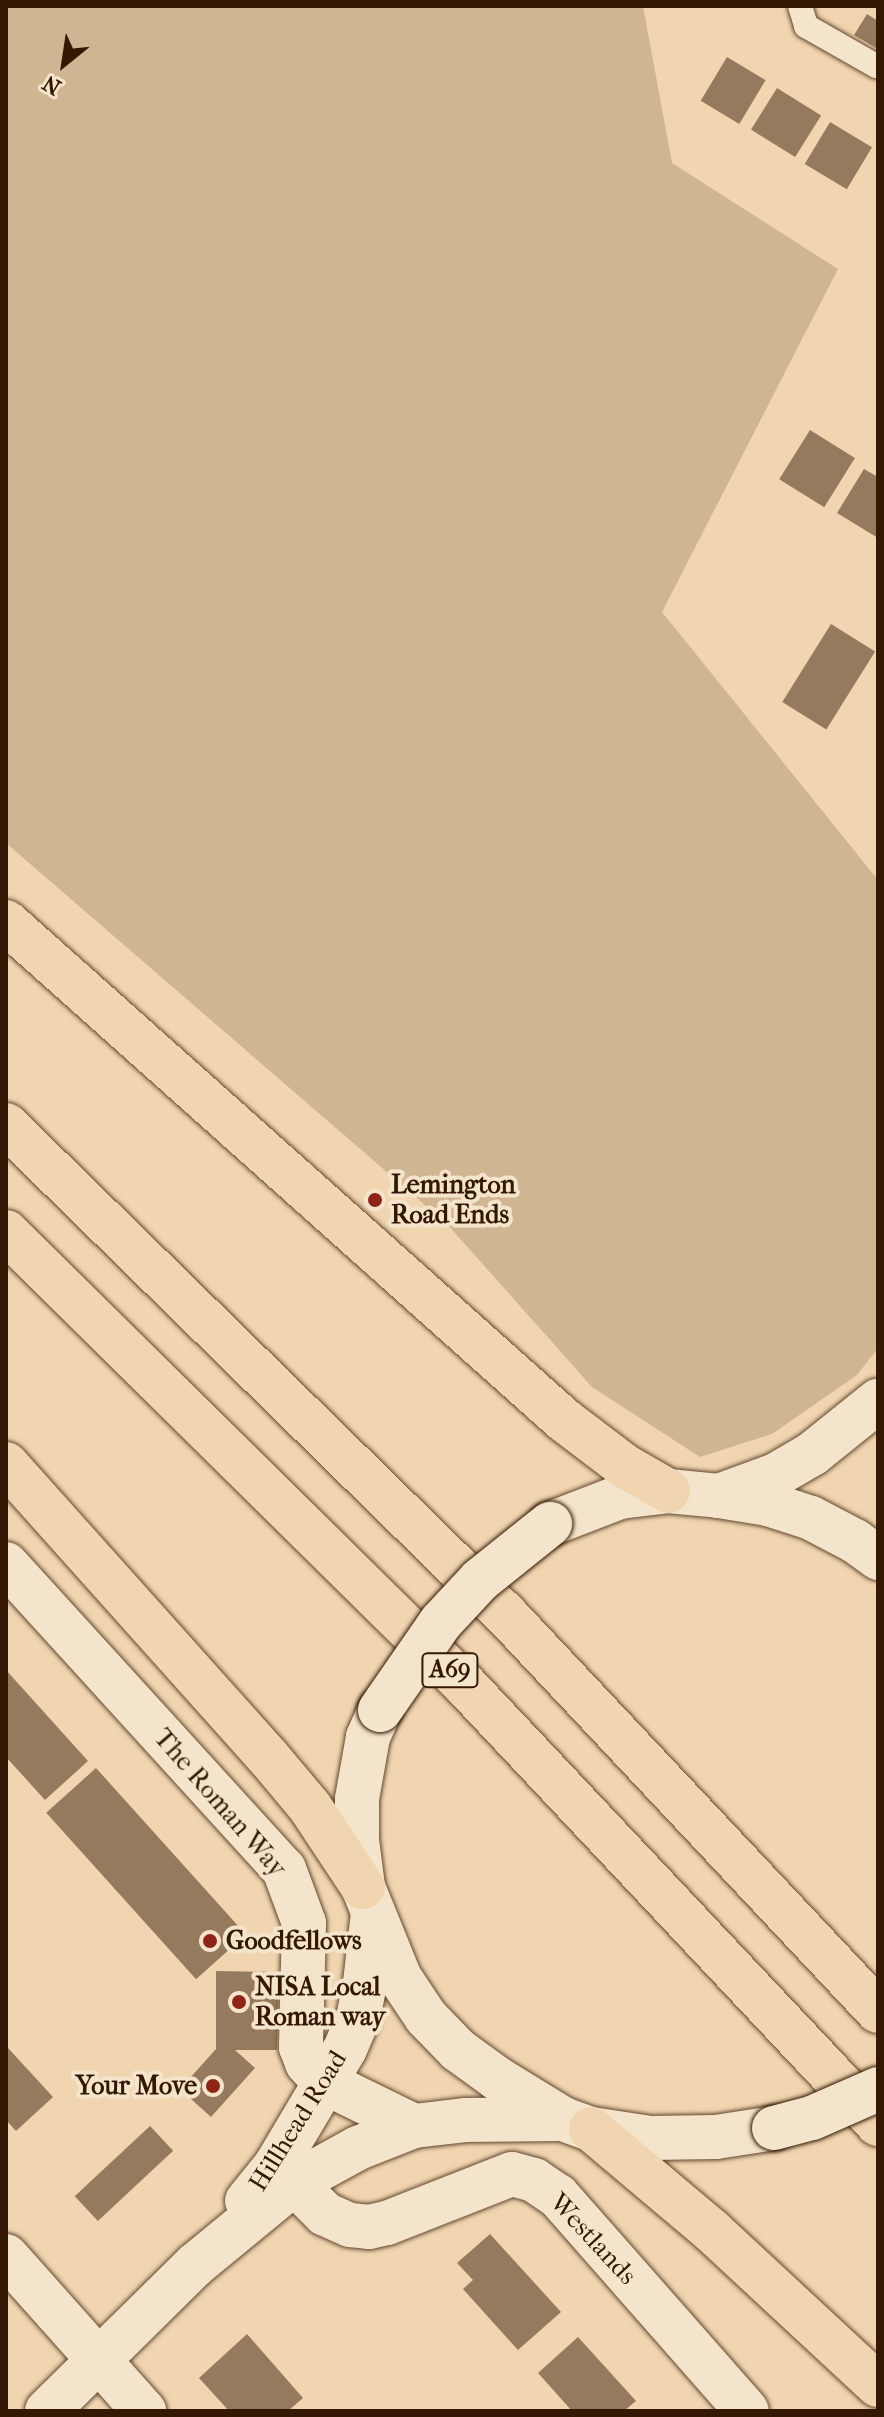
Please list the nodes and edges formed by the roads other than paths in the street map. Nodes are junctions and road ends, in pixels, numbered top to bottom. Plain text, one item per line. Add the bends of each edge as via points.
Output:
1 (800, 6) edge
2 (876, 66) dead end
3 (6, 922) edge
4 (6, 1125) edge
5 (6, 1232) edge
6 (878, 1401) edge
7 (6, 1464) edge
8 (668, 1491) junction
9 (719, 1496) junction
10 (878, 1558) edge
11 (6, 1564) edge
12 (368, 1900) junction
13 (878, 2011) edge
14 (324, 2082) junction
15 (878, 2089) edge
16 (577, 2124) junction
17 (878, 2124) edge
18 (414, 2126) junction
19 (286, 2174) junction
20 (6, 2256) edge
21 (97, 2358) junction
22 (878, 2385) edge
23 (47, 2411) edge
24 (144, 2411) edge
25 (747, 2411) edge

1 - 2 lane via 806,26
3 - 8 highway via 564,1420
4 - 13 highway via 507,1616
5 - 17 highway, A69 via 465,1685
6 - 9 street via 812,1454 776,1475
7 - 12 highway via 280,1770 310,1807
8 - 9 street
8 - 12 street, bridge via 620,1497 550,1524 480,1580 441,1622 380,1710 368,1737 357,1799
9 - 10 street via 811,1518
11 - 14 street, The Roman Way via 284,1869 304,1923 301,2047
12 - 14 street, Hillhead Road via 358,2019
12 - 16 street via 400,1978 426,2017 458,2050
14 - 18 street, The Roman Way
14 - 19 street, Hillhead Road
15 - 16 street, Hillhead Road, bridge via 812,2118 716,2137 650,2138
16 - 18 street, Hillhead Road via 465,2120
16 - 22 highway via 711,2230
18 - 19 street, Hillhead Road
19 - 21 street, Hillhead Road
19 - 25 street, Westlands via 325,2214 369,2227 512,2174 534,2180 558,2196
20 - 21 street
21 - 23 street, Hillhead Road
21 - 24 street

